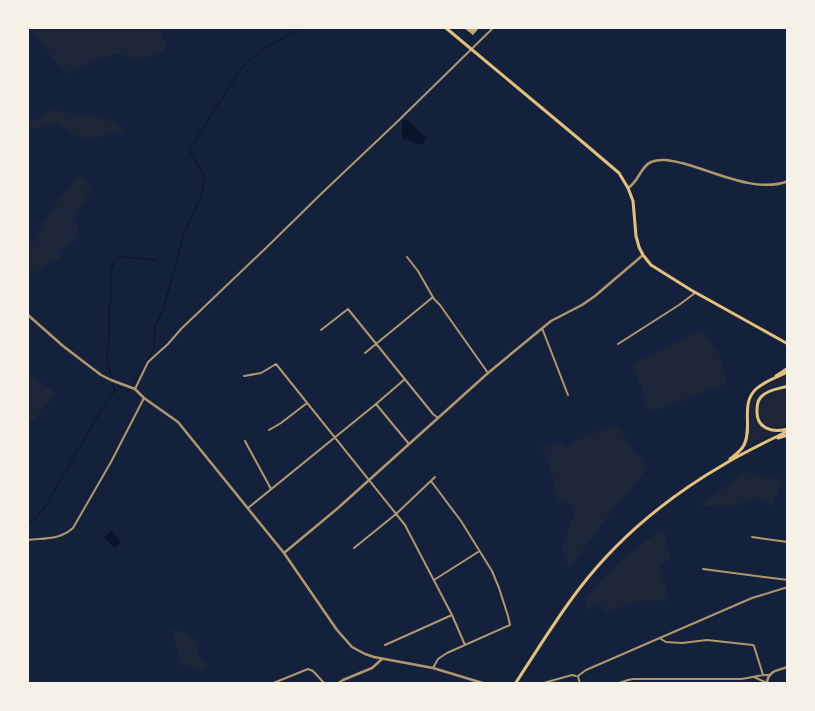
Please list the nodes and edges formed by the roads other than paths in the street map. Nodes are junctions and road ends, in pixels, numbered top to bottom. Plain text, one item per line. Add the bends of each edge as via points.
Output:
1 (446, 28) edge
2 (493, 28) edge
3 (472, 48) junction
4 (788, 181) edge
5 (628, 188) junction
6 (643, 255) junction
7 (406, 257) dead end
8 (696, 293) junction
9 (433, 297) junction
10 (28, 315) edge
11 (542, 328) junction
12 (321, 330) dead end
13 (376, 344) junction
14 (618, 344) dead end
15 (788, 344) edge
16 (365, 353) dead end
17 (788, 368) edge
18 (788, 372) edge
19 (488, 373) junction
20 (244, 376) dead end
21 (405, 379) junction
22 (770, 380) junction
23 (786, 387) edge
24 (133, 388) junction
25 (568, 395) dead end
26 (144, 398) junction
27 (307, 403) junction
28 (376, 404) junction
29 (438, 418) junction
30 (269, 430) dead end
31 (788, 432) edge
32 (335, 437) junction
33 (245, 441) dead end
34 (409, 444) junction
35 (724, 464) junction
36 (435, 478) dead end
37 (370, 480) junction
38 (431, 481) junction
39 (271, 489) junction
40 (248, 508) junction
41 (396, 514) junction
42 (752, 537) dead end
43 (28, 540) edge
44 (788, 542) edge
45 (354, 548) dead end
46 (480, 552) junction
47 (284, 553) junction
48 (703, 569) dead end
49 (434, 580) junction
50 (788, 580) edge
51 (788, 587) edge
52 (452, 615) junction
53 (660, 638) junction
54 (385, 645) dead end
55 (465, 645) junction
56 (374, 657) junction
57 (382, 659) junction
58 (376, 664) junction
59 (788, 667) edge
60 (433, 668) junction
61 (763, 675) junction
62 (769, 675) junction
63 (578, 676) junction
64 (754, 677) junction
65 (767, 683) edge
66 (272, 684) edge
67 (325, 684) edge
68 (337, 684) edge
69 (486, 684) edge
70 (515, 684) edge
71 (540, 684) edge
72 (580, 684) edge
73 (616, 684) edge

1 - 3 main road
2 - 3 street
3 - 5 main road via 611,166
3 - 24 street via 148,362
4 - 5 street via 772,186 756,185 664,160 646,165
5 - 6 main road via 636,236
6 - 8 main road via 651,265
6 - 11 street via 595,296
7 - 9 street
8 - 14 street
8 - 15 main road
9 - 13 street
9 - 19 street
10 - 24 street via 101,375
11 - 19 street
11 - 25 street
12 - 13 street via 348,309
13 - 16 street
13 - 21 street
17 - 22 main road
18 - 22 main road
19 - 29 street
20 - 27 street via 261,373 276,364
21 - 28 street
21 - 29 street
22 - 35 main road via 752,394 748,404 745,443
23 - 31 main road via 762,396 757,416 769,429
24 - 26 street
26 - 40 street via 178,422
26 - 43 street via 73,528 62,536
27 - 30 street
27 - 32 street
28 - 32 street
28 - 34 street
29 - 34 street
31 - 35 main road
32 - 37 street
32 - 39 street
33 - 39 street
34 - 37 street
35 - 70 main road via 683,490 627,536 580,587
36 - 38 street
37 - 41 street
37 - 47 street
38 - 41 street
38 - 46 street
39 - 40 street
40 - 47 street
41 - 45 street
41 - 49 street
42 - 44 street
46 - 49 street
46 - 55 street via 499,588 510,625
47 - 56 street via 346,641 359,652
48 - 50 street
49 - 52 street
51 - 53 street via 752,598
52 - 54 street
52 - 55 street
53 - 61 street via 664,642 708,640 753,645
53 - 63 street
55 - 60 street via 441,656
56 - 57 street
56 - 58 street
57 - 58 street
57 - 60 street
58 - 68 street
59 - 62 street
60 - 69 street
61 - 62 street
61 - 64 street
62 - 65 street
63 - 71 street
63 - 72 street
64 - 65 street
64 - 73 street via 633,679
66 - 67 street via 308,669

